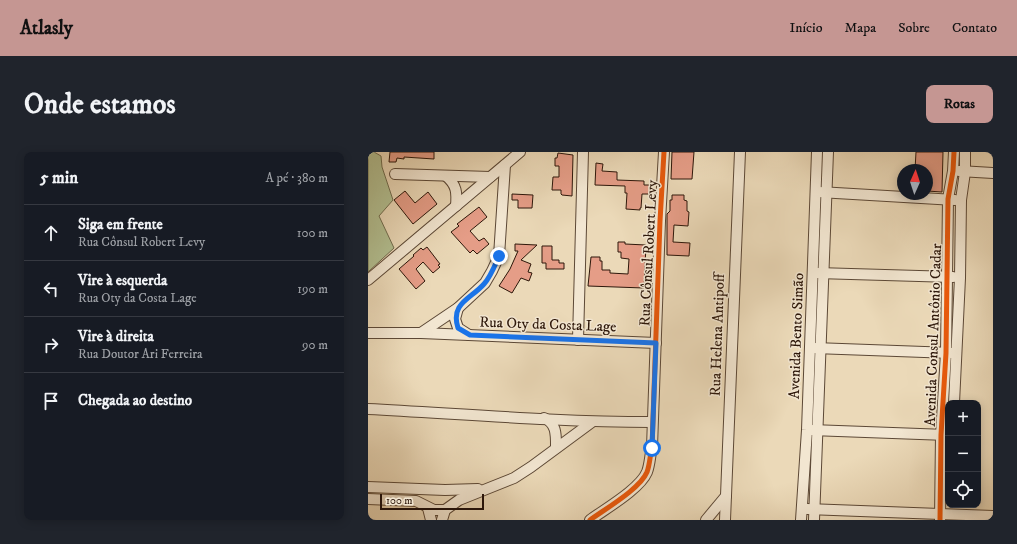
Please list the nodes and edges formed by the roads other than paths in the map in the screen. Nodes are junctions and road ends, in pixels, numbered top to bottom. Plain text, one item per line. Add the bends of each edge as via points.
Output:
1 (520, 152) edge
2 (583, 152) edge
3 (664, 152) edge
4 (740, 152) edge
5 (818, 152) edge
6 (828, 152) edge
7 (954, 152) edge
8 (965, 152) edge
9 (505, 165) junction
10 (953, 171) junction
11 (965, 172) junction
12 (993, 173) edge
13 (395, 174) dead end
14 (446, 176) junction
15 (490, 177) junction
16 (821, 192) junction
17 (948, 199) junction
18 (961, 200) junction
19 (456, 206) junction
20 (813, 273) junction
21 (823, 274) junction
22 (947, 277) junction
23 (960, 278) junction
24 (368, 280) edge
25 (458, 308) junction
26 (368, 333) edge
27 (421, 333) junction
28 (470, 335) junction
29 (578, 340) junction
30 (656, 343) junction
31 (815, 348) junction
32 (946, 353) junction
33 (957, 354) junction
34 (945, 400) edge
35 (954, 400) edge
36 (368, 409) edge
37 (544, 418) junction
38 (592, 422) junction
39 (652, 422) junction
40 (812, 430) junction
41 (945, 435) edge
42 (556, 448) junction
43 (368, 487) edge
44 (490, 488) junction
45 (445, 490) junction
46 (726, 496) junction
47 (368, 499) edge
48 (428, 508) junction
49 (802, 508) junction
50 (814, 509) junction
51 (446, 512) edge
52 (951, 513) edge
53 (993, 516) edge
54 (940, 517) edge
55 (432, 520) edge
56 (590, 520) edge
57 (706, 520) edge
58 (725, 520) edge
59 (801, 520) edge
60 (814, 520) edge

1 - 9 street
2 - 29 street
3 - 30 street, Rua Cônsul Robert Levy
4 - 46 street, Rua Helena Antipoff
5 - 16 street, Avenida Bento Simão
6 - 16 street, Avenida Bento Simão
7 - 10 street, Avenida Consul Antônio Cadar
8 - 11 street, Avenida Consul Antônio Cadar
9 - 15 street
9 - 25 street via 499,256 485,283
10 - 11 street
10 - 17 street, Avenida Consul Antônio Cadar
11 - 12 street
11 - 18 street, Avenida Consul Antônio Cadar
13 - 14 street
14 - 15 street
14 - 19 street via 454,182
15 - 19 street
16 - 17 street
16 - 20 street, Avenida Bento Simão
16 - 21 street, Avenida Bento Simão
17 - 18 street
17 - 22 street, Avenida Consul Antônio Cadar
18 - 23 street, Avenida Consul Antônio Cadar
19 - 24 street
20 - 21 street
20 - 31 street, Avenida Bento Simão
21 - 22 street
21 - 31 street, Avenida Bento Simão
22 - 23 street
22 - 32 street, Avenida Consul Antônio Cadar
23 - 33 street, Avenida Consul Antônio Cadar
25 - 27 street
25 - 28 street via 455,319 458,328
26 - 27 street, Rua Oty da Costa Lage
27 - 28 street, Rua Oty da Costa Lage
28 - 29 street, Rua Oty da Costa Lage
29 - 30 street, Rua Oty da Costa Lage
30 - 39 street, Rua Cônsul Robert Levy
31 - 32 street
31 - 40 street, Avenida Bento Simão
32 - 33 street
32 - 34 street, Avenida Consul Antônio Cadar
33 - 35 street, Avenida Consul Antônio Cadar
36 - 37 street
37 - 38 street
37 - 42 street via 554,427
38 - 39 street
38 - 42 street
39 - 56 street, Rua Cônsul Robert Levy via 652,448 649,466 643,479
40 - 41 street
40 - 49 street, Avenida Bento Simão
40 - 50 street, Avenida Bento Simão
41 - 54 street, Avenida Consul Antônio Cadar
42 - 44 street via 514,478
43 - 45 street
44 - 45 street
44 - 51 street via 465,497
45 - 51 street
46 - 57 street
46 - 58 street, Rua Helena Antipoff
47 - 48 street via 416,502
48 - 51 street
48 - 55 street
49 - 50 street
49 - 59 street, Avenida Bento Simão
50 - 54 street
50 - 60 street, Avenida Bento Simão
52 - 53 street
52 - 54 street

